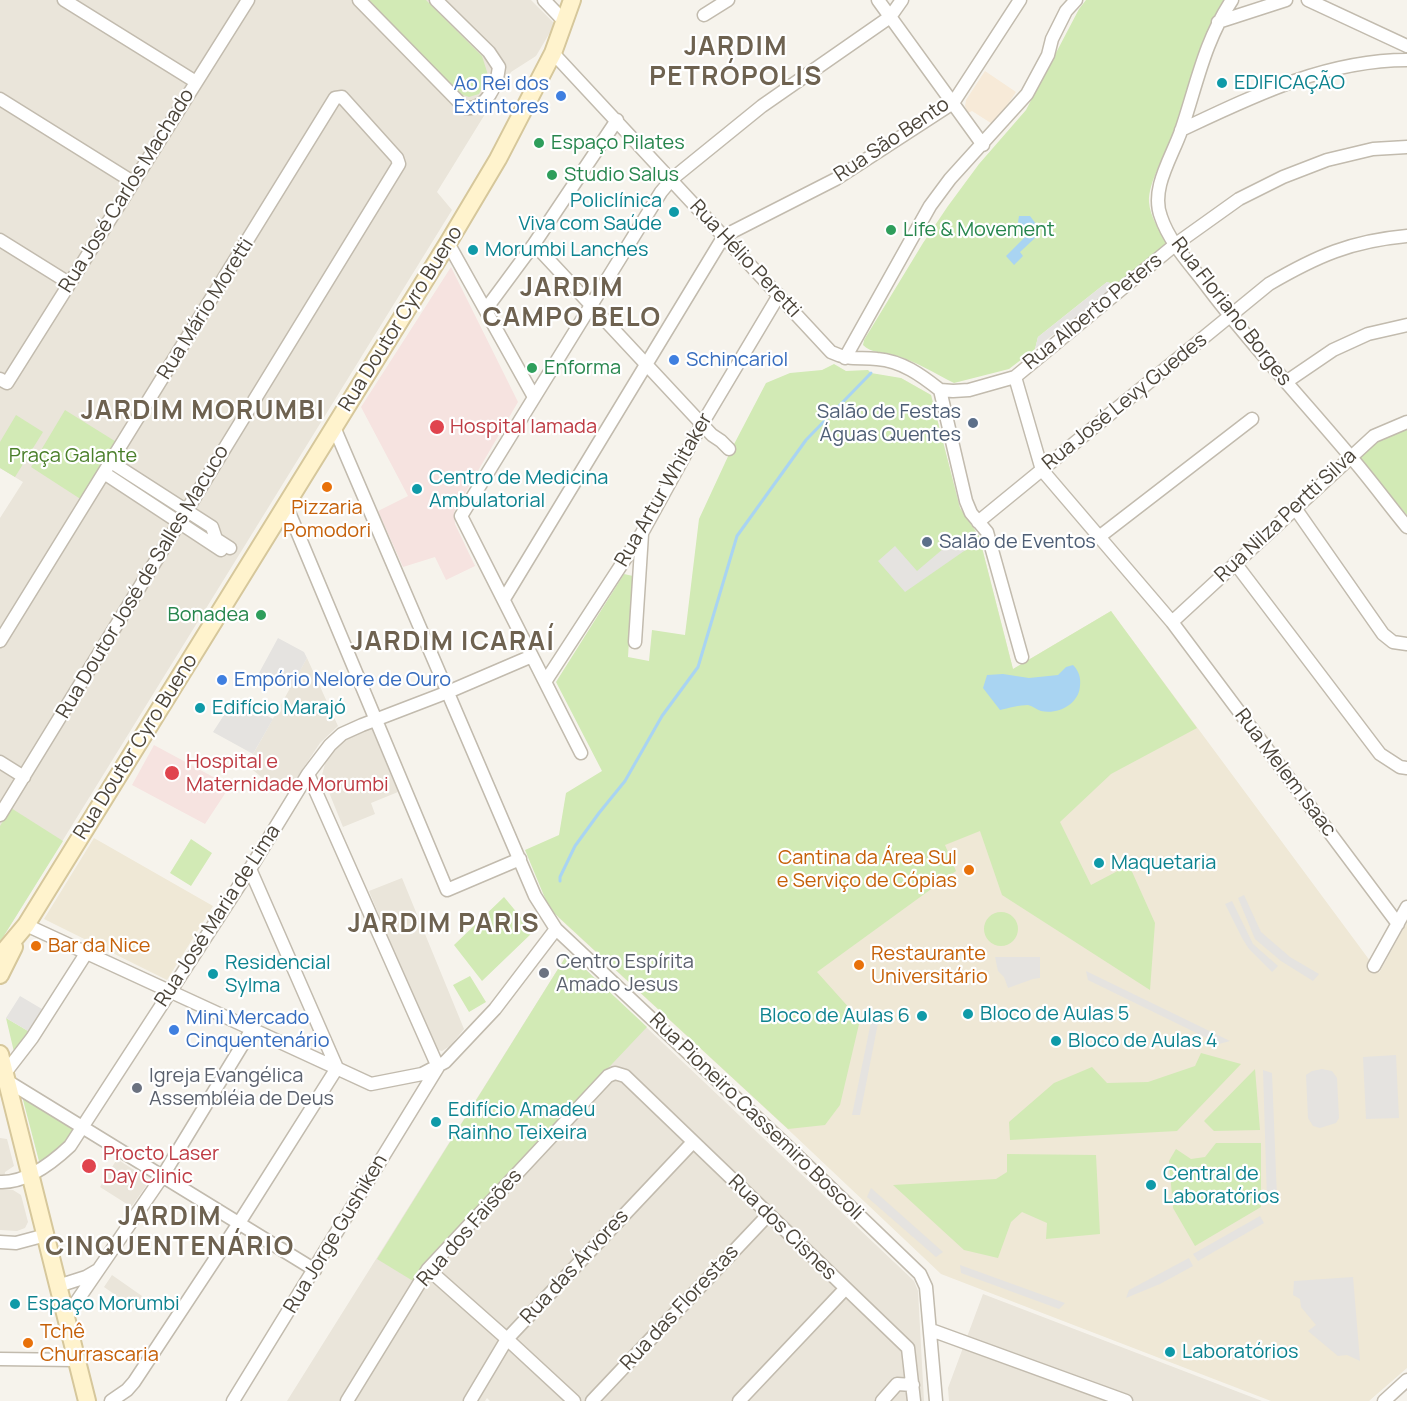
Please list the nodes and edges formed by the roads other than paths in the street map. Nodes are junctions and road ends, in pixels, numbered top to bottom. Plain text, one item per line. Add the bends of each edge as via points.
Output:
1 (64, 0) edge
2 (248, 0) edge
3 (359, 0) edge
4 (436, 0) edge
5 (544, 0) edge
6 (572, 0) edge
7 (728, 0) edge
8 (878, 0) edge
9 (902, 0) edge
10 (1020, 0) edge
11 (1076, 0) edge
12 (1232, 0) edge
13 (1286, 0) edge
14 (1308, 0) edge
15 (704, 15) dead end
16 (890, 17) junction
17 (564, 21) junction
18 (1218, 22) junction
19 (1407, 46) edge
20 (553, 53) junction
21 (1407, 60) edge
22 (196, 82) junction
23 (335, 98) joint
24 (0, 99) edge
25 (953, 103) junction
26 (617, 120) junction
27 (1181, 130) junction
28 (983, 145) junction
29 (1407, 147) edge
30 (672, 179) junction
31 (133, 182) junction
32 (724, 236) junction
33 (1407, 236) edge
34 (0, 240) edge
35 (448, 243) junction
36 (534, 244) junction
37 (1176, 244) junction
38 (69, 283) junction
39 (779, 296) junction
40 (591, 305) junction
41 (486, 309) junction
42 (1229, 316) junction
43 (1407, 325) edge
44 (845, 358) junction
45 (646, 364) junction
46 (1015, 377) junction
47 (3, 381) edge
48 (1286, 382) junction
49 (940, 390) junction
50 (534, 397) junction
51 (1252, 419) dead end
52 (1407, 422) edge
53 (702, 424) junction
54 (334, 427) junction
55 (729, 449) dead end
56 (1351, 457) junction
57 (108, 467) junction
58 (1042, 470) junction
59 (141, 481) junction
60 (134, 492) junction
61 (286, 505) junction
62 (1295, 508) junction
63 (186, 511) junction
64 (179, 522) junction
65 (978, 522) junction
66 (1407, 527) edge
67 (642, 533) junction
68 (1099, 537) junction
69 (1235, 563) junction
70 (504, 599) junction
71 (1172, 622) junction
72 (0, 641) edge
73 (635, 642) dead end
74 (1407, 644) edge
75 (532, 656) junction
76 (1022, 657) dead end
77 (545, 682) junction
78 (447, 692) junction
79 (375, 719) junction
80 (581, 753) dead end
81 (0, 762) edge
82 (1407, 768) edge
83 (308, 774) junction
84 (24, 777) junction
85 (0, 815) edge
86 (520, 860) junction
87 (250, 869) junction
88 (1407, 907) edge
89 (1398, 924) junction
90 (556, 928) junction
91 (24, 929) junction
92 (87, 952) junction
93 (0, 956) edge
94 (1374, 966) dead end
95 (0, 975) edge
96 (170, 990) junction
97 (252, 1029) junction
98 (0, 1054) edge
99 (438, 1067) junction
100 (337, 1068) junction
101 (615, 1074) joint
102 (4, 1077) edge
103 (82, 1128) junction
104 (693, 1142) junction
105 (30, 1174) junction
106 (162, 1177) junction
107 (0, 1182) edge
108 (768, 1215) junction
109 (239, 1223) junction
110 (46, 1235) junction
111 (0, 1242) edge
112 (99, 1269) junction
113 (428, 1269) junction
114 (315, 1270) junction
115 (58, 1286) junction
116 (844, 1289) junction
117 (66, 1317) junction
118 (931, 1330) junction
119 (507, 1339) junction
120 (0, 1359) edge
121 (76, 1360) junction
122 (1407, 1380) edge
123 (913, 1385) junction
124 (87, 1401) edge
125 (111, 1401) edge
126 (233, 1401) edge
127 (347, 1401) edge
128 (470, 1401) edge
129 (574, 1401) edge
130 (592, 1401) edge
131 (739, 1401) edge
132 (882, 1401) edge
133 (914, 1401) edge
134 (936, 1401) edge
135 (1126, 1401) edge
136 (1384, 1401) edge

1 - 22 street
2 - 22 street, Rua José Carlos Machado
3 - 4 street via 465,108 472,109 484,102 498,80 499,67
5 - 17 street
6 - 17 street, Rua Doutor Cyro Bueno
7 - 15 street
8 - 16 street
9 - 16 street
10 - 25 street, Rua São Bento
11 - 28 street via 1066,11 1027,94
12 - 18 street, Rua Floriano Borges
13 - 18 street
14 - 19 street
16 - 25 street
16 - 30 street via 762,106
17 - 20 street, Rua Doutor Cyro Bueno
18 - 27 street, Rua Floriano Borges via 1197,74
20 - 26 street, Rua Hélio Peretti
20 - 35 street, Rua Doutor Cyro Bueno via 498,159
21 - 27 street via 1346,67 1301,78 1256,94
22 - 31 street, Rua José Carlos Machado
23 - 57 street, Rua Mário Moretti
23 - 63 street, Rua Doutor José de Salles Macuco via 342,97 399,164
24 - 31 street
25 - 28 street
25 - 32 street, Rua São Bento via 836,179
26 - 30 street, Rua Hélio Peretti
26 - 36 street
27 - 37 street, Rua Floriano Borges via 1157,199 1160,217
28 - 44 street via 930,206
29 - 37 street, Rua Alberto Peters via 1373,149 1327,160 1283,177 1239,199
30 - 32 street, Rua Hélio Peretti
30 - 40 street
31 - 38 street, Rua José Carlos Machado
32 - 39 street, Rua Hélio Peretti
32 - 45 street
33 - 42 street, Rua José Levy Guedes via 1335,250 1269,284
34 - 38 street
35 - 41 street
35 - 54 street, Rua Doutor Cyro Bueno
36 - 40 street
36 - 41 street
37 - 42 street, Rua Floriano Borges
37 - 46 street, Rua Alberto Peters
38 - 47 street, Rua José Carlos Machado
39 - 44 street, Rua Hélio Peretti via 831,352
39 - 53 street, Rua Artur Whitaker
40 - 45 street
40 - 50 street
41 - 50 street
42 - 48 street, Rua Floriano Borges
42 - 58 street, Rua José Levy Guedes
43 - 48 street via 1368,334 1333,350
44 - 49 street via 895,362 919,373
45 - 53 street
45 - 70 street
46 - 49 street, Rua Alberto Peters via 969,390
46 - 58 street
48 - 56 street, Rua Floriano Borges
49 - 65 street via 966,501
50 - 70 street via 462,516
51 - 68 street
52 - 56 street, Rua Nilza Pertti Silva via 1374,436
53 - 55 street
53 - 67 street, Rua Artur Whitaker
54 - 61 street, Rua Doutor Cyro Bueno
54 - 78 street, Rua Pioneiro Cassemiro Boscoli
56 - 62 street, Rua Nilza Pertti Silva
56 - 66 street, Rua Floriano Borges
57 - 59 street
57 - 60 street
57 - 72 street, Rua Mário Moretti
58 - 65 street, Rua José Levy Guedes
58 - 68 street, Rua Melem Isaac
59 - 60 street
59 - 63 street
60 - 64 street
61 - 79 street
61 - 91 street, Rua Doutor Cyro Bueno
62 - 69 street, Rua Nilza Pertti Silva
62 - 74 street via 1383,634 1393,642
63 - 64 street, Rua Doutor José de Salles Macuco
63 - 64 street via 212,527 216,539 231,548
64 - 84 street, Rua Doutor José de Salles Macuco
65 - 76 street via 987,532
67 - 73 street
67 - 77 street, Rua Artur Whitaker
68 - 71 street, Rua Melem Isaac
69 - 71 street, Rua Nilza Pertti Silva
69 - 82 street via 1380,754
70 - 75 street
71 - 89 street, Rua Melem Isaac
75 - 77 street
75 - 78 street, Rua José Maria de Lima
77 - 80 street
78 - 79 street, Rua José Maria de Lima
78 - 86 street, Rua Pioneiro Cassemiro Boscoli
79 - 83 street, Rua José Maria de Lima via 342,734
79 - 86 street via 447,890
81 - 84 street
83 - 87 street, Rua José Maria de Lima
83 - 99 street
84 - 85 street, Rua Doutor José de Salles Macuco
86 - 90 street, Rua Pioneiro Cassemiro Boscoli via 535,896
87 - 96 street, Rua José Maria de Lima
87 - 100 street
88 - 89 street
89 - 94 street
90 - 99 street via 495,1010
90 - 118 street, Rua Pioneiro Cassemiro Boscoli via 920,1274 926,1287
91 - 92 street
91 - 93 street, Rua Doutor Cyro Bueno
91 - 95 street, Rua Doutor Cyro Bueno
92 - 96 street
92 - 102 street
96 - 97 street
96 - 103 street, Rua José Maria de Lima
97 - 100 street
97 - 106 street
98 - 102 street
99 - 100 street via 371,1084
99 - 114 street, Rua Jorge Gushiken
100 - 109 street
101 - 104 street, Rua dos Cisnes via 625,1076
101 - 113 street, Rua dos Faisões via 608,1076
102 - 103 street
102 - 105 street
103 - 105 street, Rua José Maria de Lima via 55,1160
103 - 106 street
104 - 108 street, Rua dos Cisnes
104 - 119 street, Rua das Árvores
105 - 107 street, Rua José Maria de Lima
105 - 110 street
106 - 109 street
106 - 112 street
108 - 116 street, Rua dos Cisnes
108 - 130 street, Rua das Florestas
109 - 114 street
109 - 125 street via 134,1382
110 - 111 street via 16,1243
110 - 115 street
112 - 115 street
112 - 117 street
113 - 119 street
113 - 127 street, Rua dos Faisões
114 - 126 street, Rua Jorge Gushiken
115 - 117 street
116 - 123 street, Rua dos Cisnes via 908,1348
116 - 131 street
117 - 121 street
118 - 134 street, Rua Pioneiro Cassemiro Boscoli
118 - 135 street
119 - 128 street, Rua das Árvores
119 - 129 street
120 - 121 street
121 - 124 street
122 - 136 street
123 - 132 street via 897,1384
123 - 133 street, Rua dos Cisnes

